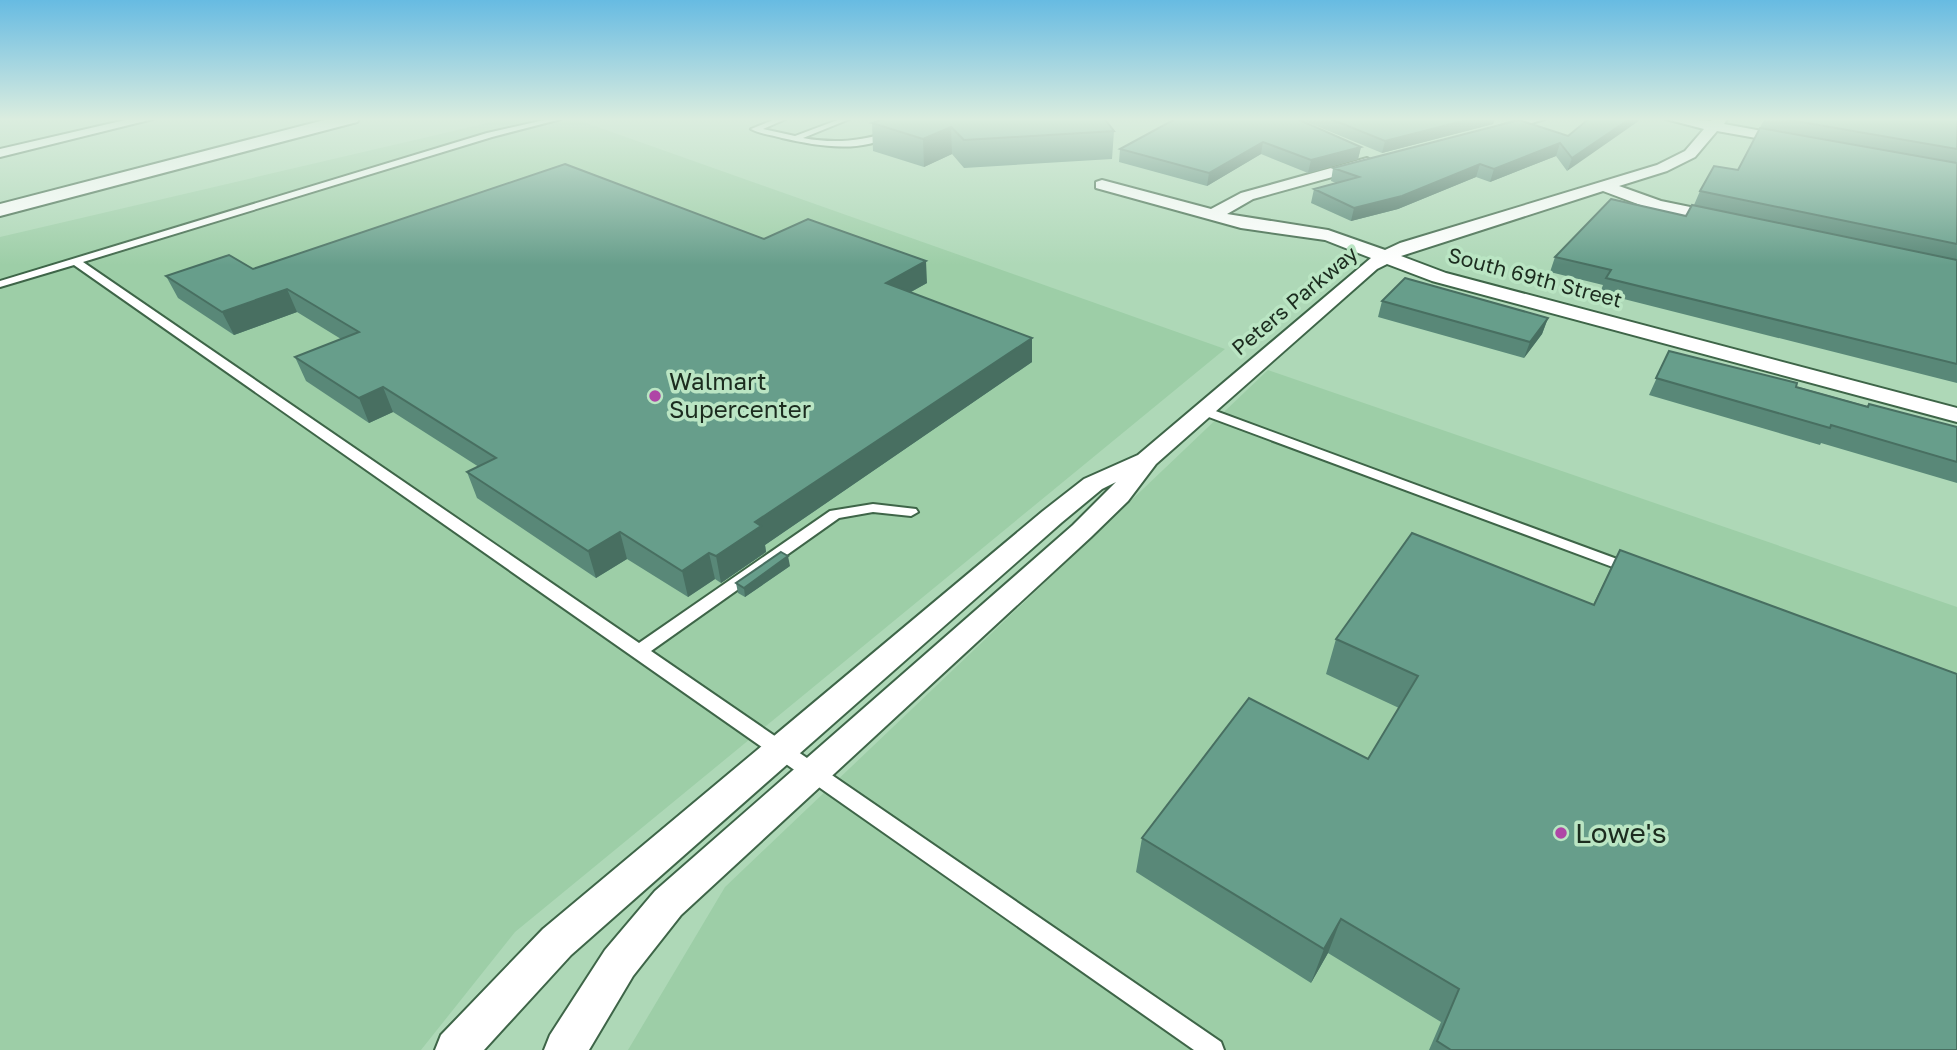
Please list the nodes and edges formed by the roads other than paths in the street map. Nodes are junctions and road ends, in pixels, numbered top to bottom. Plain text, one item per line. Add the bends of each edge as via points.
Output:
1 (164, 167) edge
2 (385, 167) edge
3 (1353, 167) edge
4 (1664, 167) edge
5 (1102, 185) dead end
6 (1603, 186) junction
7 (0, 210) edge
8 (1213, 215) junction
9 (1739, 222) edge
10 (1385, 256) junction
11 (75, 261) junction
12 (0, 284) edge
13 (1202, 410) junction
14 (1957, 415) edge
15 (1147, 459) junction
16 (911, 512) dead end
17 (1644, 574) edge
18 (637, 653) junction
19 (780, 752) junction
20 (812, 774) junction
21 (456, 1050) edge
22 (565, 1050) edge
23 (1213, 1050) edge

1 - 7 street
2 - 11 lane
3 - 8 street via 1247,196
4 - 6 street, Peters Parkway
5 - 8 street, South 69th Street
6 - 9 street via 1657,205
6 - 10 street, Peters Parkway
8 - 10 street, South 69th Street via 1315,232
10 - 13 street, Peters Parkway via 1358,273
10 - 14 street, South 69th Street via 1464,284
11 - 12 lane
11 - 18 lane
13 - 15 street, Peters Parkway
13 - 17 lane
15 - 19 street via 1093,484
15 - 20 street via 1119,496 1082,531
16 - 18 lane via 873,508 835,514
18 - 19 lane
19 - 20 lane
19 - 21 street via 557,942
20 - 22 street via 668,903 619,962
20 - 23 lane

